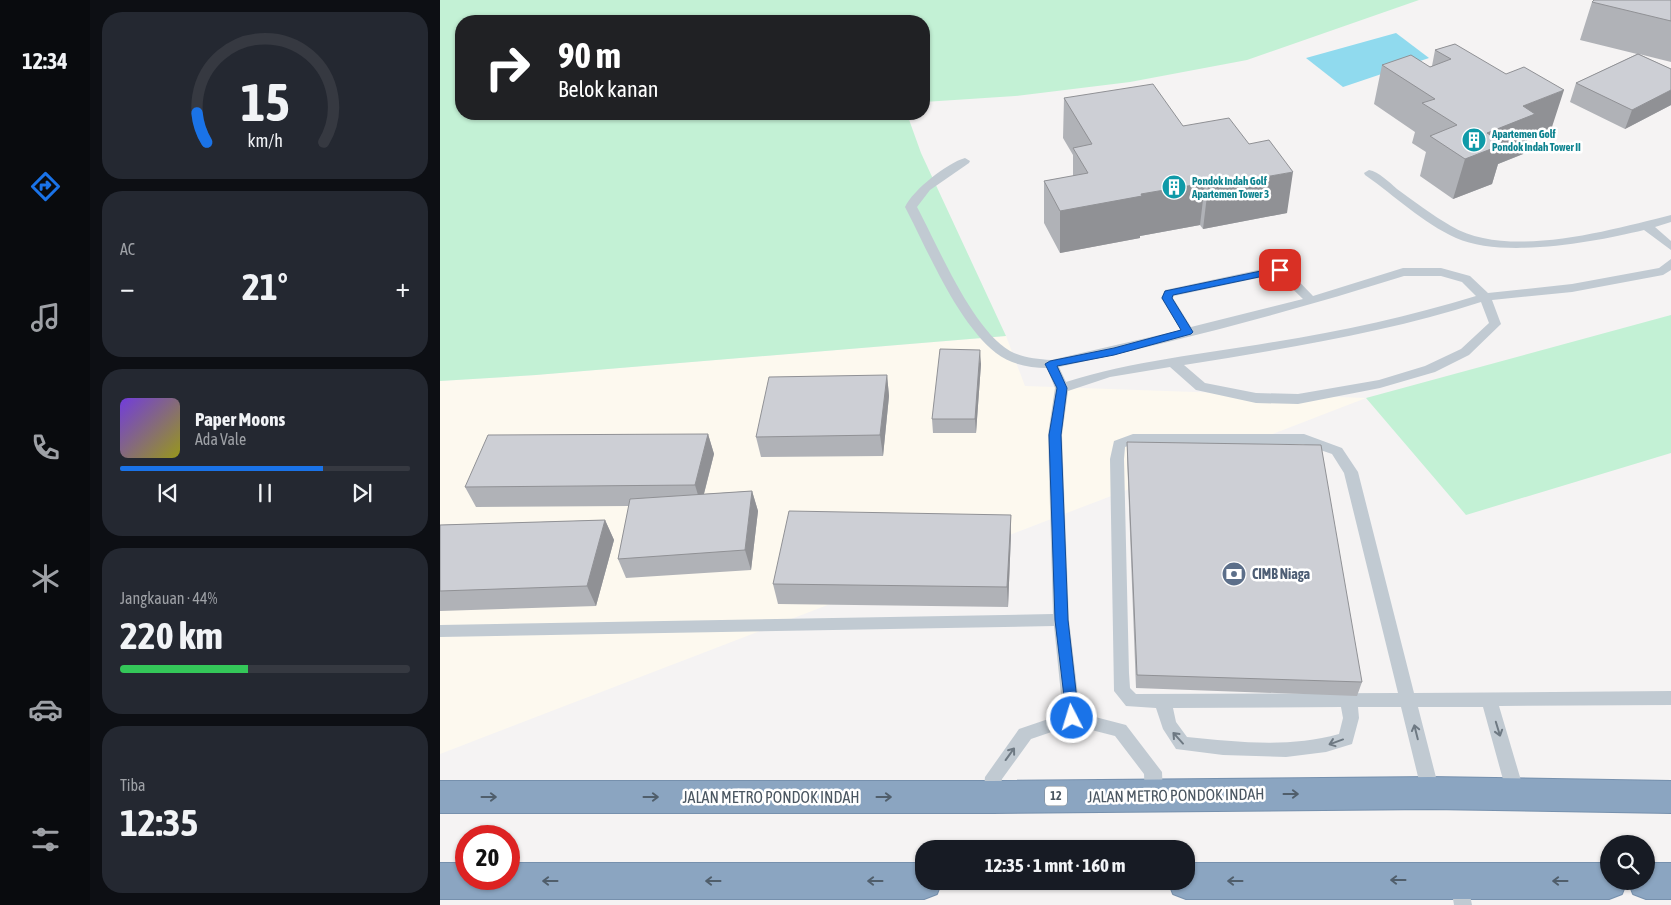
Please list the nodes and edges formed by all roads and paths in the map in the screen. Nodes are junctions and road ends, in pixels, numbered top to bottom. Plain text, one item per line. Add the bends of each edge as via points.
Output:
1 (965, 161) dead end
2 (1369, 172) dead end
3 (1671, 218) edge
4 (1648, 227) junction
5 (1671, 247) edge
6 (1671, 263) edge
7 (1485, 297) junction
8 (1311, 302) junction
9 (1188, 332) junction
10 (1172, 362) junction
11 (1050, 364) junction
12 (1062, 388) junction
13 (1061, 620) junction
14 (440, 631) edge
15 (1671, 698) edge
16 (1489, 699) junction
17 (1164, 700) junction
18 (1408, 700) junction
19 (1349, 701) junction
20 (1072, 718) junction
21 (1431, 793) junction
22 (1516, 794) junction
23 (1154, 795) junction
24 (440, 796) edge
25 (1671, 796) edge
26 (992, 797) junction
27 (1195, 880) edge
28 (440, 881) edge
29 (915, 881) edge
30 (1655, 881) edge
31 (1671, 881) edge
32 (1600, 882) edge
33 (1461, 893) edge

1 - 11 lane via 930,186 911,207 968,311 992,343 1027,364
2 - 4 lane via 1444,226 1471,240 1511,244 1580,238
3 - 4 lane
4 - 5 lane
6 - 7 lane via 1663,271 1572,288
7 - 8 lane via 1466,279 1441,272 1403,272
7 - 10 lane via 1434,313 1276,346
7 - 10 lane via 1495,324 1464,352 1430,369 1380,384 1298,399 1256,398 1201,387
8 - 9 lane
8 - 9 lane via 1282,271 1277,270 1169,293 1167,298
9 - 11 lane via 1114,352
10 - 12 lane via 1109,373
11 - 12 lane
12 - 13 lane via 1055,435
13 - 14 lane
13 - 20 lane
15 - 16 lane
16 - 18 lane
16 -> 22 lane
17 - 18 lane via 1132,701 1122,691 1117,459 1119,444 1132,439 1304,439 1337,451 1351,472
17 - 19 lane
19 -> 17 lane via 1351,718 1346,739 1325,746 1289,751 1182,744 1170,729
18 - 19 lane
21 -> 18 lane
20 - 23 lane via 1120,730 1153,772
26 -> 20 lane via 994,777 1025,734
21 - 22 highway, JALAN METRO PONDOK INDAH / 12
23 -> 21 highway, JALAN METRO PONDOK INDAH / 12
22 - 25 highway, JALAN METRO PONDOK INDAH / 12
23 - 26 highway, JALAN METRO PONDOK INDAH / 12
24 -> 26 highway, JALAN METRO PONDOK INDAH / 12
33 -> 27 highway
29 -> 28 highway
30 - 31 highway
32 -> 33 highway

